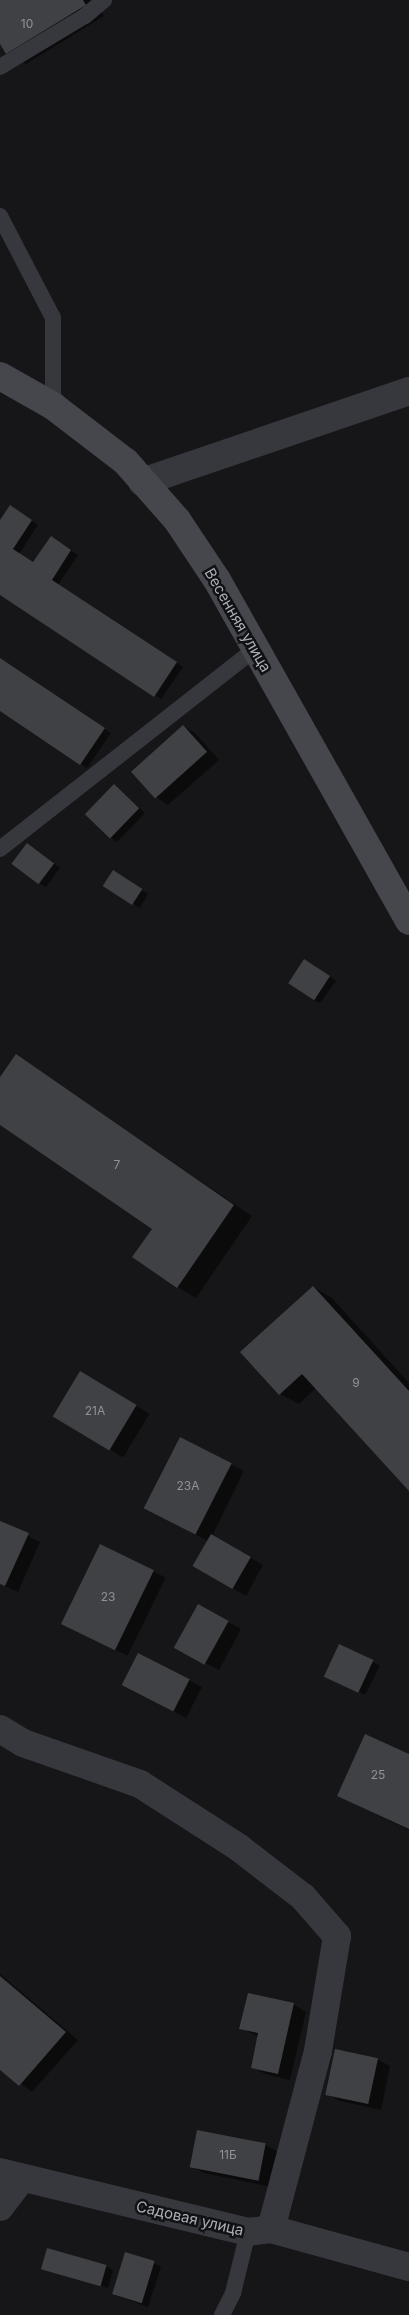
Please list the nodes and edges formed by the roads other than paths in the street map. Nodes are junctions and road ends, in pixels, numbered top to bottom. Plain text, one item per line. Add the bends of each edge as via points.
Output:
1 (104, 0) edge
2 (0, 67) edge
3 (0, 216) edge
4 (0, 376) edge
5 (409, 391) edge
6 (53, 406) junction
7 (142, 482) junction
8 (255, 649) junction
9 (0, 849) edge
10 (409, 921) edge
11 (0, 1729) edge
12 (11, 2175) edge
13 (0, 2207) edge
14 (260, 2230) junction
15 (409, 2267) edge
16 (222, 2315) edge

1 - 2 lane via 85,16
3 - 6 lane via 53,318
4 - 6 street, Весенняя улица
5 - 7 street
6 - 7 street, Весенняя улица via 126,462
7 - 8 street, Весенняя улица via 182,528 217,580
8 - 9 lane
8 - 10 street, Весенняя улица
11 - 14 street via 23,1743 140,1784 260,1864 303,1897 337,1936 318,2051
12 - 13 street
12 - 14 street, Садовая улица
14 - 15 street, Садовая улица
14 - 16 lane

